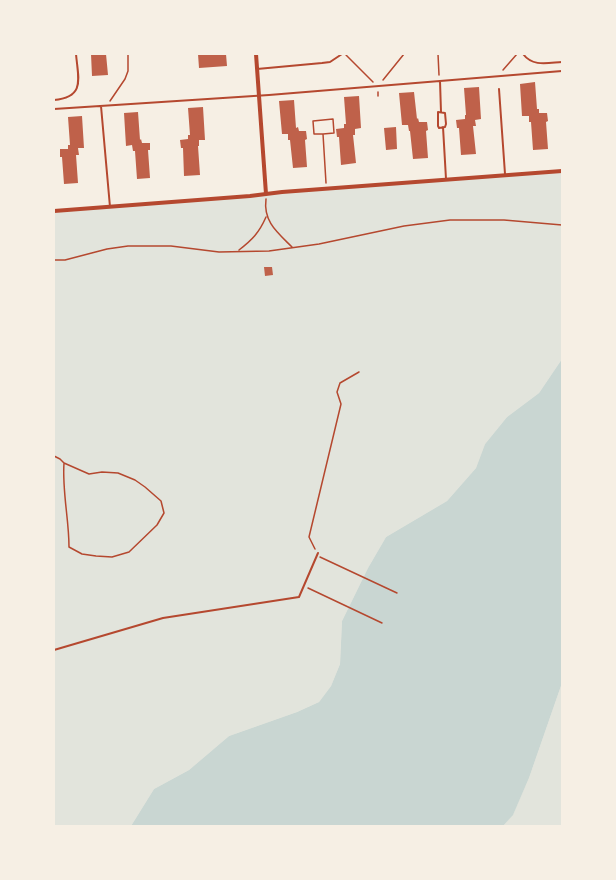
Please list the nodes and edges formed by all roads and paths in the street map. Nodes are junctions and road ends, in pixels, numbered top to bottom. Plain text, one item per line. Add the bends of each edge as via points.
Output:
1 (76, 54) edge
2 (128, 54) edge
3 (256, 54) edge
4 (343, 54) edge
5 (404, 54) edge
6 (438, 54) edge
7 (517, 54) edge
8 (523, 54) edge
9 (562, 62) edge
10 (257, 69) junction
11 (562, 71) edge
12 (502, 76) junction
13 (440, 81) junction
14 (377, 86) junction
15 (499, 89) dead end
16 (259, 95) junction
17 (54, 100) edge
18 (101, 106) junction
19 (107, 106) junction
20 (54, 109) edge
21 (441, 112) junction
22 (443, 127) junction
23 (323, 134) junction
24 (562, 171) edge
25 (505, 176) junction
26 (446, 180) junction
27 (327, 189) junction
28 (266, 194) junction
29 (110, 207) junction
30 (54, 211) edge
31 (266, 217) junction
32 (562, 225) edge
33 (292, 248) junction
34 (238, 252) junction
35 (54, 260) edge
36 (358, 372) dead end
37 (54, 456) edge
38 (64, 463) junction
39 (317, 554) junction
40 (304, 586) junction
41 (397, 593) dead end
42 (382, 623) dead end
43 (54, 650) edge

1 - 17 lane via 79,84 74,94 65,99
2 - 19 path via 127,75
3 - 10 street
4 - 10 lane via 330,62
4 - 14 path
5 - 14 path
6 - 13 path
7 - 12 path via 502,72
8 - 9 lane via 538,64
10 - 16 street
11 - 12 lane
12 - 13 lane
13 - 14 lane
13 - 21 lane
14 - 16 lane
15 - 25 lane
16 - 19 lane
16 - 28 street
18 - 19 lane
18 - 20 lane
18 - 29 lane
21 - 22 lane via 445,113 446,126
21 - 22 lane via 437,113 438,126
22 - 26 lane
23 - 23 path via 334,133 333,119 313,121 314,134
23 - 27 path
24 - 25 street
25 - 26 street
26 - 27 street
27 - 28 street
28 - 29 street
28 - 31 path
29 - 30 street
31 - 33 path via 274,230
31 - 34 path via 260,231
32 - 33 path via 504,220 450,220 404,226
33 - 34 path
34 - 35 path via 171,246 128,246 65,260
36 - 39 path via 340,382 337,392 341,404 309,537
37 - 38 path
38 - 38 path via 69,547 82,554 112,557 129,552 158,525 164,513 161,501 135,480 118,473 89,474
39 - 40 lane
39 - 41 path
40 - 42 path
40 - 43 lane via 299,597 163,618

